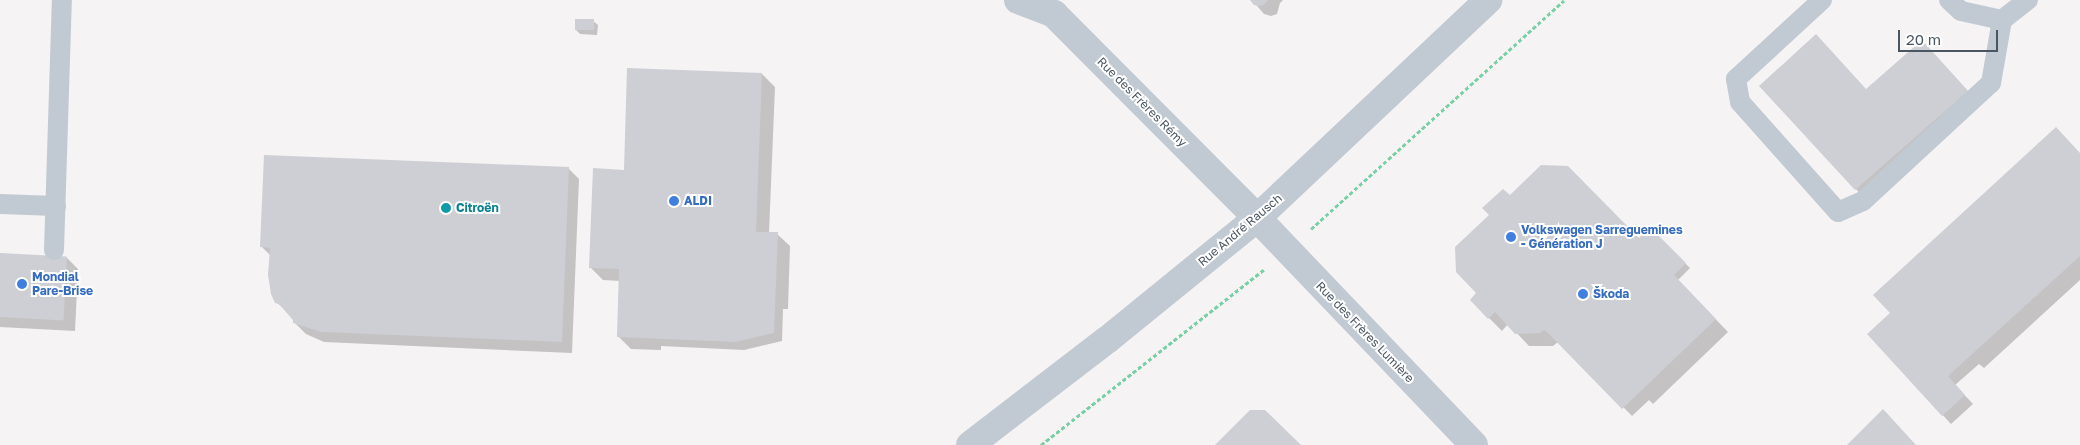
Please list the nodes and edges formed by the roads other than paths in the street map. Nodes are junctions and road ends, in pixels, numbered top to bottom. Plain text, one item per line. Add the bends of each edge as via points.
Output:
1 (62, 0) edge
2 (1018, 0) edge
3 (1488, 0) edge
4 (1822, 0) edge
5 (1949, 0) edge
6 (2028, 0) edge
7 (2002, 20) junction
8 (0, 204) edge
9 (56, 206) junction
10 (1257, 218) junction
11 (54, 250) dead end
12 (970, 443) edge
13 (1474, 445) edge

1 - 9 lane
2 - 10 street, Rue des Frères Rémy via 1054,14
3 - 10 street, Rue André Rausch
4 - 7 lane via 1736,79 1740,102 1838,212 1863,201 1991,84
5 - 7 lane via 1961,11
6 - 7 lane
8 - 9 lane
9 - 11 lane
10 - 12 street, Rue André Rausch via 1107,340
10 - 13 street, Rue des Frères Lumière

